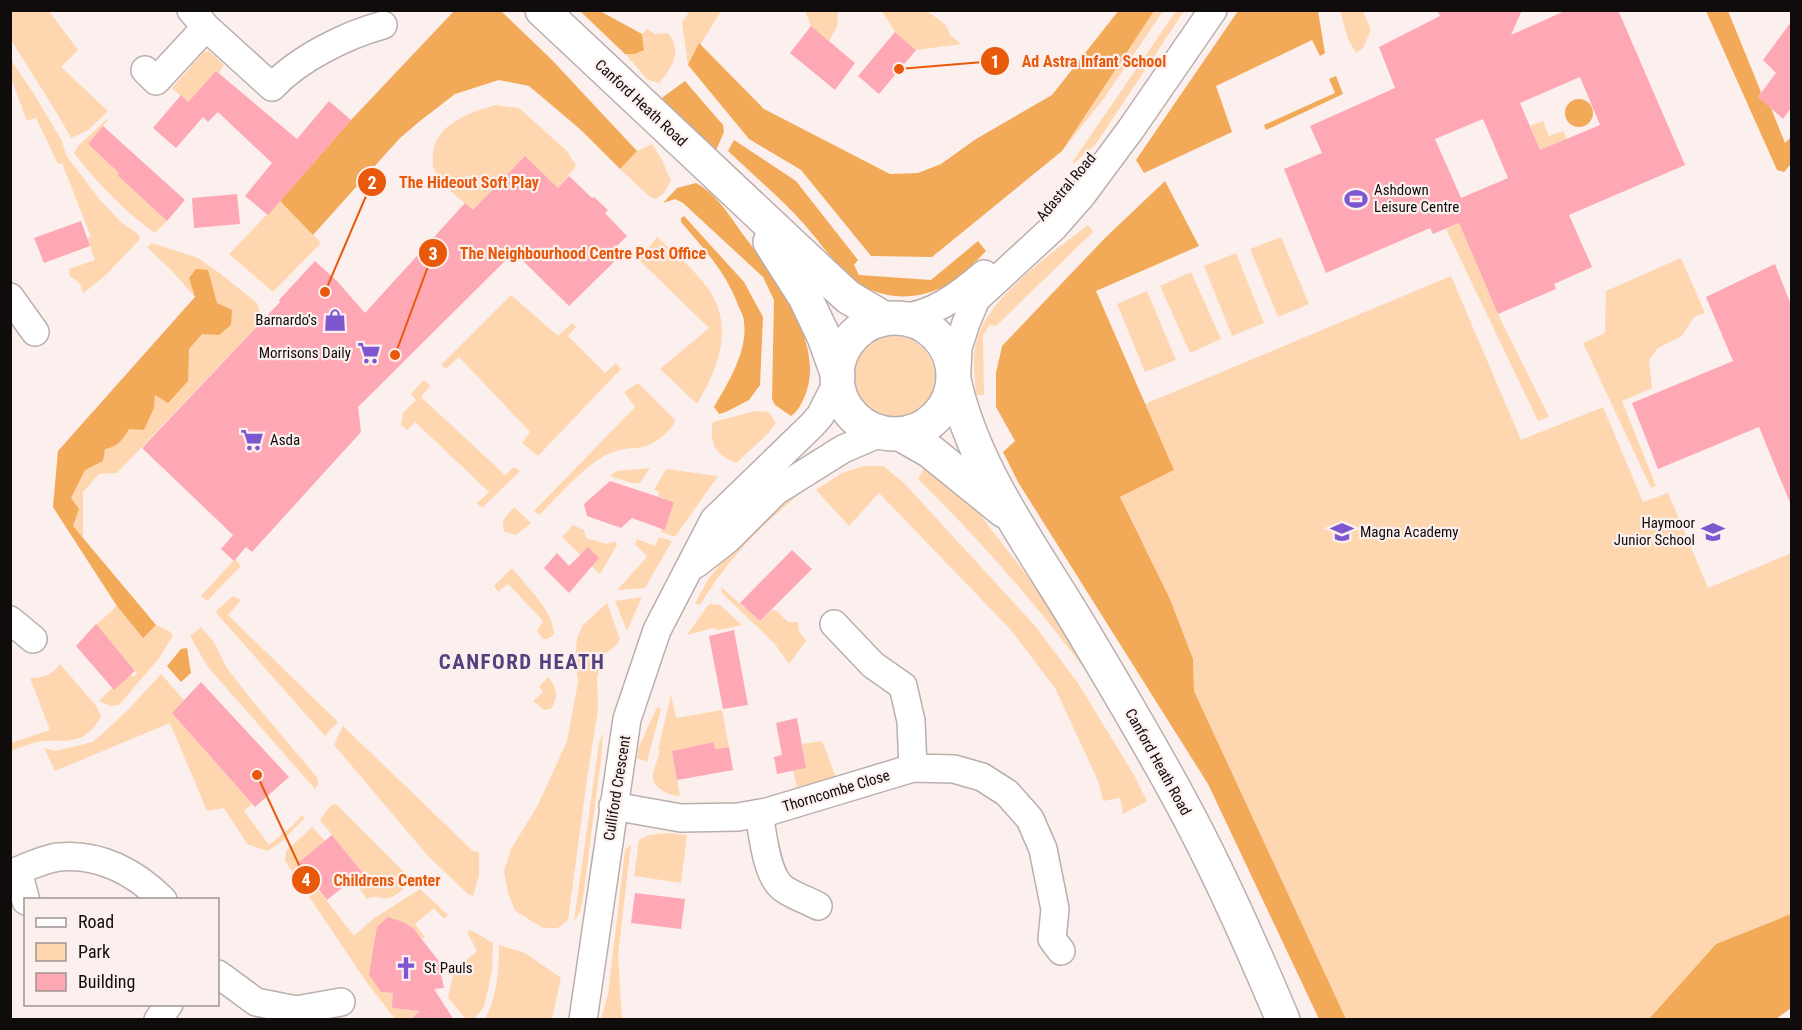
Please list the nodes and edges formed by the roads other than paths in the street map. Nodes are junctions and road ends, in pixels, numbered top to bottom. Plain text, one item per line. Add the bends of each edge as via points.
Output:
1 (542, 10) edge
2 (1191, 10) edge
3 (1213, 10) edge
4 (199, 19) edge
5 (383, 25) dead end
6 (145, 70) dead end
7 (740, 195) junction
8 (10, 297) edge
9 (976, 299) junction
10 (892, 319) junction
11 (35, 332) dead end
12 (952, 370) junction
13 (838, 379) junction
14 (891, 433) junction
15 (1010, 516) junction
16 (691, 568) junction
17 (10, 620) edge
18 (834, 624) dead end
19 (33, 639) dead end
20 (913, 768) junction
21 (613, 806) junction
22 (759, 814) junction
23 (14, 872) edge
24 (25, 898) edge
25 (161, 898) edge
26 (818, 906) dead end
27 (1061, 951) dead end
28 (219, 975) edge
29 (341, 1002) dead end
30 (168, 1006) edge
31 (158, 1020) edge
32 (583, 1020) edge
33 (1283, 1020) edge

1 - 7 main road, Canford Heath Road
2 - 10 street, Adastral Road via 1130,108 1071,185 1011,249 960,295 930,310
3 - 9 street via 1082,195 1053,228
4 - 5 street via 272,87 320,52
4 - 6 street via 156,81
7 - 10 main road, Canford Heath Road via 848,297
7 - 13 main road, Canford Heath Road via 805,297
8 - 11 street
9 - 12 street
9 - 12 street via 949,334
10 - 12 main road via 924,325 937,336
10 - 13 main road via 868,325 851,339 842,353
12 - 14 main road via 950,396 938,415 920,428
12 - 15 main road, Canford Heath Road via 966,424
13 - 14 main road via 852,414 864,424
13 - 16 street, Culliford Crescent via 820,416 714,520
14 - 15 main road, Canford Heath Road via 930,451
14 - 16 street, Culliford Crescent via 843,449 776,491 728,539
15 - 33 main road, Canford Heath Road via 1087,637 1179,798
16 - 21 street, Culliford Crescent via 657,630 627,719
17 - 19 street
18 - 20 street via 873,665 903,686
20 - 22 street, Thorncombe Close
20 - 27 street, Thorncombe Close via 954,769 982,777 1007,793 1030,819 1042,849 1055,909 1052,939
21 - 22 street, Thorncombe Close via 681,818
21 - 32 street, Culliford Crescent
22 - 26 street via 775,879 782,888
23 - 24 street
23 - 25 street via 58,857 98,859 135,876
28 - 29 street via 256,1002 296,1010
30 - 31 street

